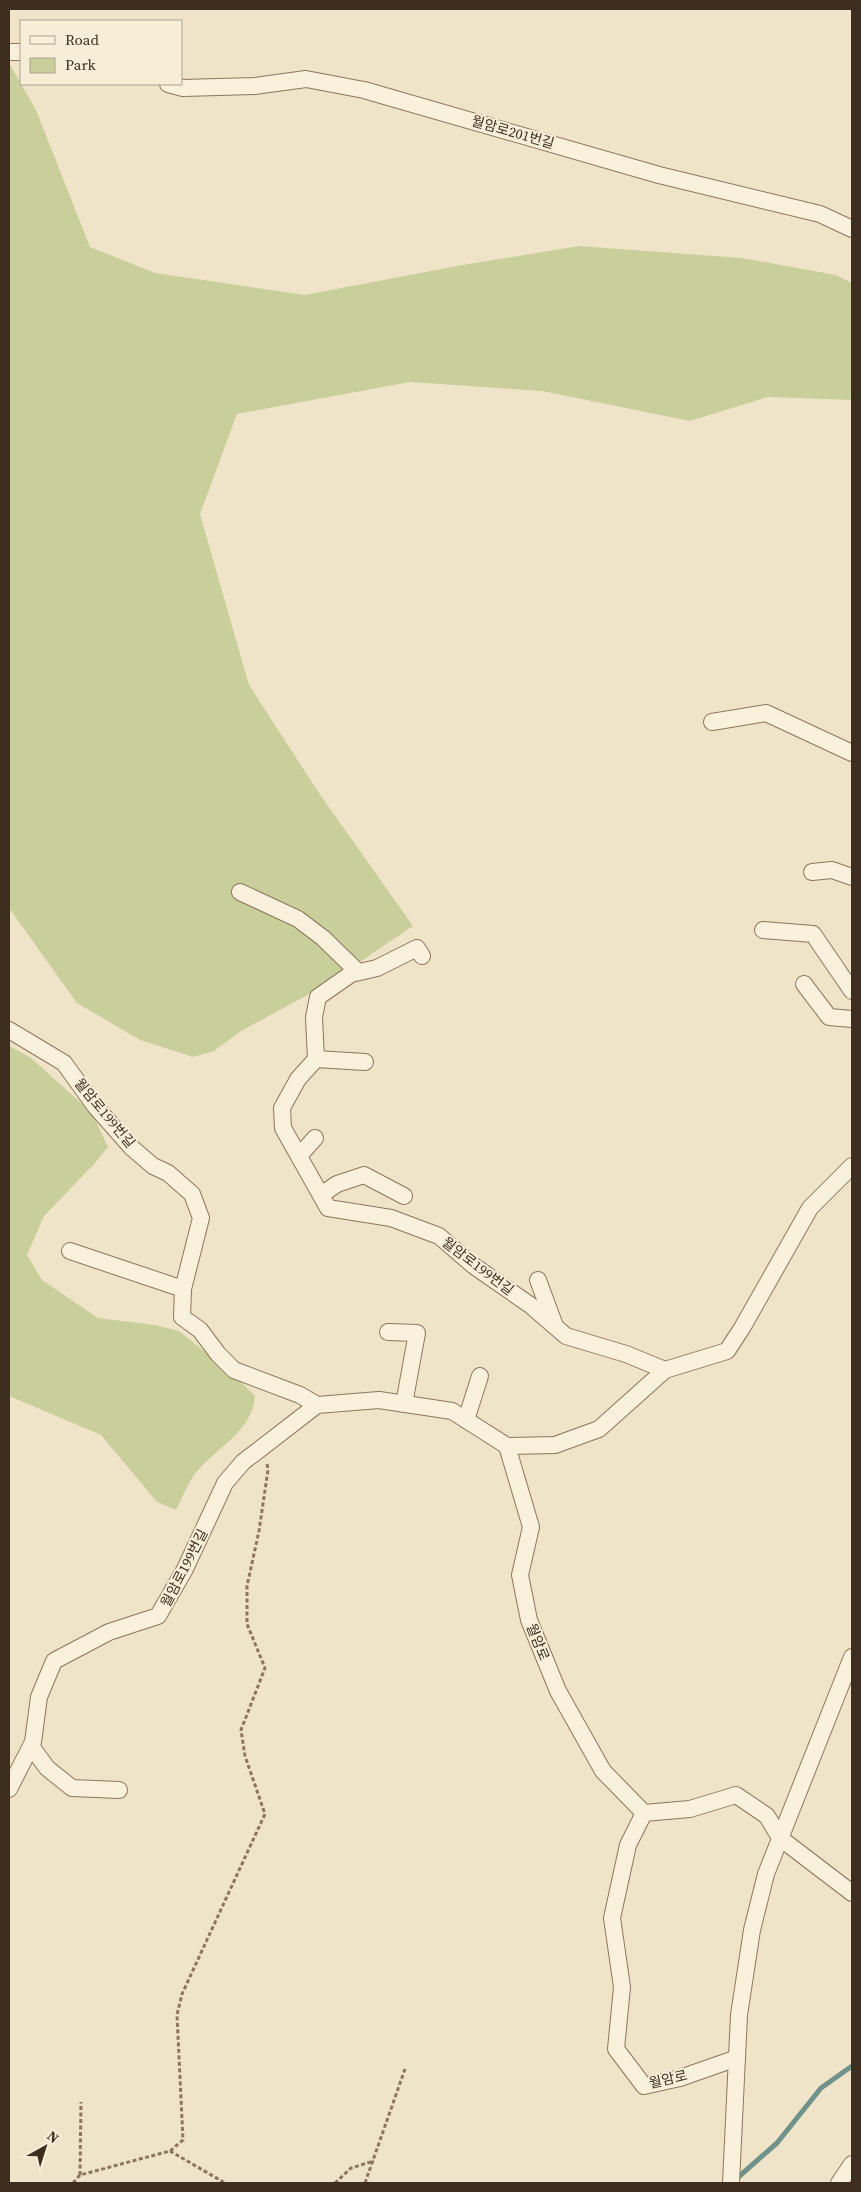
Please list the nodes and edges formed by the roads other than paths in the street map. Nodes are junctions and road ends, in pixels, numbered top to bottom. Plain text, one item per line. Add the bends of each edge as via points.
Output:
1 (172, 85) edge
2 (852, 229) edge
3 (712, 722) dead end
4 (852, 753) edge
5 (812, 872) dead end
6 (852, 878) edge
7 (240, 892) dead end
8 (764, 930) dead end
9 (422, 956) dead end
10 (358, 972) junction
11 (804, 984) dead end
12 (852, 991) edge
13 (852, 1019) edge
14 (9, 1030) edge
15 (316, 1059) junction
16 (365, 1062) dead end
17 (315, 1138) dead end
18 (298, 1156) junction
19 (852, 1166) edge
20 (321, 1195) junction
21 (404, 1196) dead end
22 (70, 1251) dead end
23 (538, 1280) dead end
24 (183, 1289) junction
25 (556, 1328) junction
26 (388, 1332) dead end
27 (665, 1370) junction
28 (480, 1376) dead end
29 (404, 1404) junction
30 (317, 1405) junction
31 (466, 1420) junction
32 (507, 1446) junction
33 (852, 1657) edge
34 (31, 1746) junction
35 (9, 1789) edge
36 (119, 1790) dead end
37 (644, 1814) junction
38 (780, 1838) junction
39 (852, 1893) edge
40 (737, 2058) junction
41 (852, 2164) edge
42 (732, 2178) edge
43 (839, 2183) edge

1 - 2 street, 월암로201번길 via 183,88 254,86 306,79 364,90 659,175 820,214
3 - 4 street via 766,713
5 - 6 street via 832,870
7 - 10 street via 298,919
8 - 12 street via 813,934
9 - 10 street via 417,948 377,968
10 - 15 street via 318,998 314,1017
11 - 13 street via 829,1017
14 - 24 street, 월암로199번길 via 64,1063 95,1106 132,1148 192,1194 201,1218
15 - 16 street
15 - 18 street, 월암로199번길 via 298,1079 282,1108 283,1128
17 - 18 street
18 - 20 street, 월암로199번길
19 - 27 street via 810,1208 727,1351
20 - 21 street via 337,1184 364,1175
20 - 25 street, 월암로199번길 via 328,1208 391,1218 439,1236 474,1266 530,1304
22 - 24 street
23 - 25 street
24 - 30 street, 월암로199번길 via 182,1316 200,1330 234,1370 300,1395
25 - 27 street, 월암로199번길 via 566,1336
26 - 29 street via 417,1333
27 - 32 street via 599,1429 555,1445
28 - 31 street
29 - 30 street via 379,1400
29 - 31 street via 452,1411
30 - 34 street, 월암로199번길 via 243,1462 225,1483 185,1569 158,1616 110,1632 54,1661 39,1697
31 - 32 street
32 - 37 street, 월암로 via 531,1527 520,1575 529,1620 558,1691 603,1771
33 - 38 street
34 - 35 street, 월암로199번길
34 - 36 street via 47,1768 72,1788
37 - 38 street via 690,1809 736,1795 767,1816
37 - 40 street, 월암로 via 628,1845 612,1918 622,1987 616,2049 644,2086 680,2078
38 - 39 street
38 - 40 street via 766,1874 752,1930 739,2015
40 - 42 street
41 - 43 street

